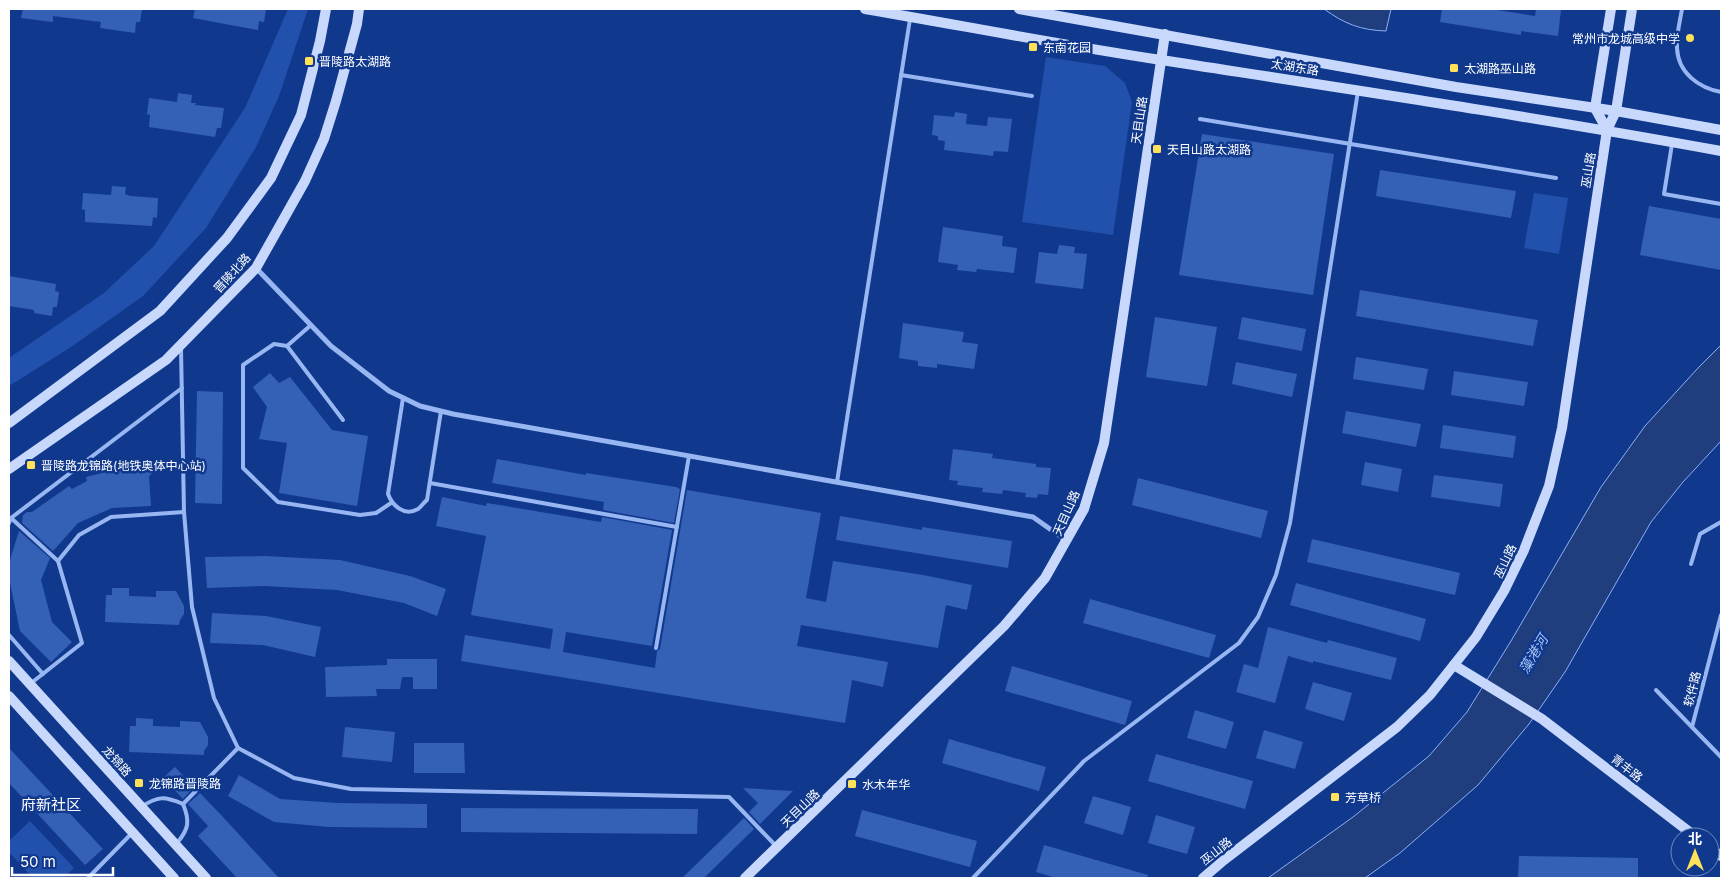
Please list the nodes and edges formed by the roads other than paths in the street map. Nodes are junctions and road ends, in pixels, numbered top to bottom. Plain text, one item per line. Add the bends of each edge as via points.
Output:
1 (326, 9) edge
2 (359, 9) edge
3 (865, 9) edge
4 (1019, 9) edge
5 (1611, 9) edge
6 (1632, 9) edge
7 (1682, 9) edge
8 (910, 17) junction
9 (1165, 34) junction
10 (1161, 60) junction
11 (901, 75) junction
12 (1358, 91) junction
13 (1721, 92) edge
14 (1032, 96) dead end
15 (1595, 108) junction
16 (1616, 111) junction
17 (1200, 119) dead end
18 (1607, 130) junction
19 (1721, 130) edge
20 (1673, 142) junction
21 (1350, 144) junction
22 (1721, 151) edge
23 (1556, 178) dead end
24 (1721, 204) edge
25 (256, 268) junction
26 (311, 325) junction
27 (181, 344) junction
28 (287, 346) junction
29 (182, 388) junction
30 (404, 398) junction
31 (441, 411) junction
32 (343, 420) dead end
33 (9, 423) edge
34 (689, 456) junction
35 (9, 469) edge
36 (837, 482) junction
37 (430, 483) junction
38 (391, 503) junction
39 (184, 512) junction
40 (11, 518) junction
41 (1721, 522) edge
42 (9, 523) edge
43 (677, 527) junction
44 (1067, 541) junction
45 (58, 561) junction
46 (1691, 564) dead end
47 (1721, 615) edge
48 (9, 635) edge
49 (656, 648) dead end
50 (9, 661) edge
51 (1454, 665) junction
52 (44, 674) junction
53 (30, 684) junction
54 (1656, 690) dead end
55 (9, 696) edge
56 (1692, 727) junction
57 (238, 748) junction
58 (1721, 757) edge
59 (183, 804) junction
60 (141, 807) junction
61 (1683, 827) edge
62 (132, 833) junction
63 (176, 845) junction
64 (777, 847) junction
65 (88, 878) edge
66 (174, 878) edge
67 (206, 878) edge
68 (745, 878) edge
69 (973, 878) edge
70 (1203, 878) edge

1 - 33 main road via 301,115 271,178 227,238 160,311
2 - 25 main road, 晋陵北路 via 324,139 305,181
3 - 8 main road, 太湖东路
4 - 9 main road, 太湖东路
5 - 15 main road
6 - 16 main road, 巫山路
7 - 13 lane via 1677,49 1683,68 1694,82
8 - 10 main road, 太湖东路
8 - 11 lane
9 - 10 main road, 天目山路
9 - 15 main road, 太湖东路 via 1456,87
10 - 12 main road, 太湖东路
10 - 44 main road, 天目山路 via 1104,443 1084,509
11 - 14 lane
11 - 36 lane
12 - 18 main road, 太湖东路
12 - 21 lane
15 - 16 main road, 太湖东路
15 - 18 main road
16 - 18 main road, 巫山路
16 - 19 main road, 太湖东路
17 - 21 lane
18 - 20 main road, 太湖东路
18 - 51 main road, 巫山路 via 1562,428 1549,486 1504,591 1476,637
20 - 22 main road, 太湖东路
20 - 24 lane via 1664,194
21 - 23 lane
21 - 69 lane via 1290,523 1276,575 1258,617 1240,643 1084,761
25 - 26 street
25 - 27 main road, 晋陵北路
26 - 28 lane
26 - 30 street via 331,346 389,391
27 - 29 lane
27 - 35 main road, 晋陵北路 via 166,360
28 - 32 lane
28 - 38 lane via 274,344 243,365 243,468 278,502 360,515 376,513
29 - 39 lane
29 - 40 lane
30 - 31 street
30 - 38 lane via 388,494
31 - 34 street
31 - 37 lane
34 - 36 street
34 - 43 lane
36 - 44 street via 1034,517
37 - 38 lane via 427,500 418,509 401,510
37 - 43 lane
39 - 45 lane via 111,517 79,535
39 - 57 lane via 192,607 214,698
40 - 42 lane
40 - 45 lane
41 - 46 lane via 1700,534
43 - 49 lane
44 - 64 main road, 天目山路 via 1045,578 1004,626
45 - 52 lane via 82,643
47 - 56 lane, 软件路
48 - 52 lane
50 - 53 main road, 龙锦路
51 - 61 main road, 青丰路 via 1542,719
51 - 70 main road, 巫山路 via 1430,695 1397,727
52 - 53 lane
53 - 60 main road, 龙锦路
54 - 56 lane
55 - 62 main road
56 - 58 lane
57 - 59 lane
57 - 64 lane via 294,778 351,789 730,797
59 - 60 lane via 169,798 155,798
59 - 63 lane via 188,817 185,833
60 - 63 main road, 龙锦路
62 - 65 lane
62 - 66 main road
63 - 67 main road, 龙锦路
64 - 68 main road, 天目山路

